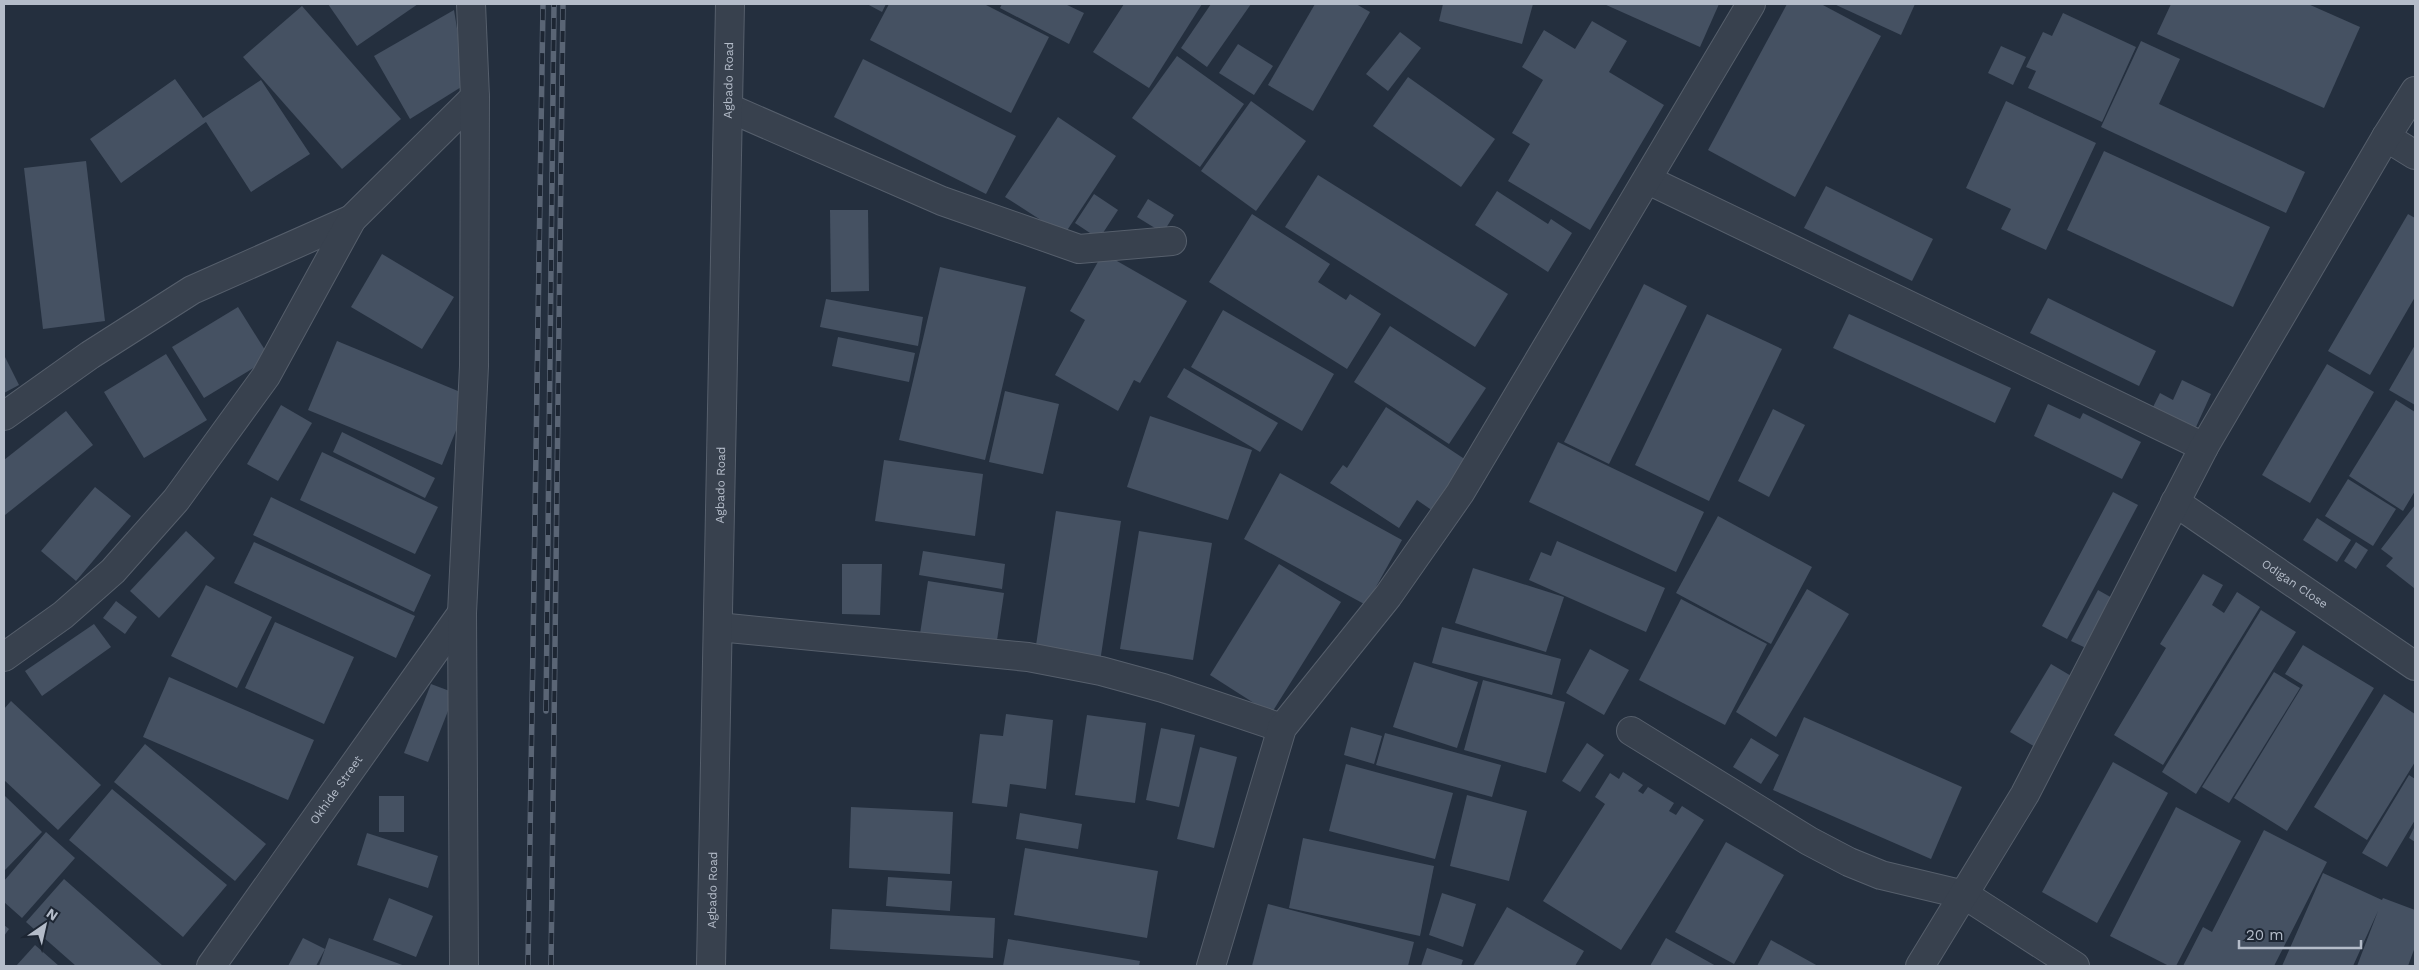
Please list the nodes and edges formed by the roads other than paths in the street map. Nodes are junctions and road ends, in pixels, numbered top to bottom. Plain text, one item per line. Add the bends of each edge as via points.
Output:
1 (471, 4) edge
2 (730, 4) edge
3 (1751, 4) edge
4 (2415, 91) edge
5 (475, 97) junction
6 (729, 108) junction
7 (2386, 137) junction
8 (2415, 155) edge
9 (1648, 180) junction
10 (352, 219) junction
11 (1172, 241) dead end
12 (4, 416) edge
13 (2204, 447) junction
14 (2175, 502) junction
15 (462, 613) junction
16 (718, 627) junction
17 (4, 657) edge
18 (2415, 666) edge
19 (1282, 728) junction
20 (1631, 731) dead end
21 (1965, 895) junction
22 (212, 966) edge
23 (464, 966) edge
24 (711, 966) edge
25 (1210, 966) edge
26 (1920, 966) edge
27 (2075, 966) edge

1 - 5 street
2 - 6 street, Agbado Road
3 - 9 street
4 - 7 street
5 - 10 street
5 - 15 street via 474,366
6 - 11 street via 942,201 1079,248
6 - 16 street, Agbado Road
7 - 8 street
7 - 13 street
9 - 13 street
9 - 19 street via 1460,493 1388,596
10 - 12 street via 192,290 90,355
10 - 17 street via 266,376 176,500 113,571 64,615
13 - 14 street
14 - 18 street, Odigan Close
14 - 21 street via 2025,794
15 - 22 street, Okhide Street
15 - 23 street
16 - 19 street via 1028,657 1154,685
16 - 24 street, Agbado Road
19 - 25 street
20 - 21 street via 1849,862 1881,875
21 - 26 street
21 - 27 street

